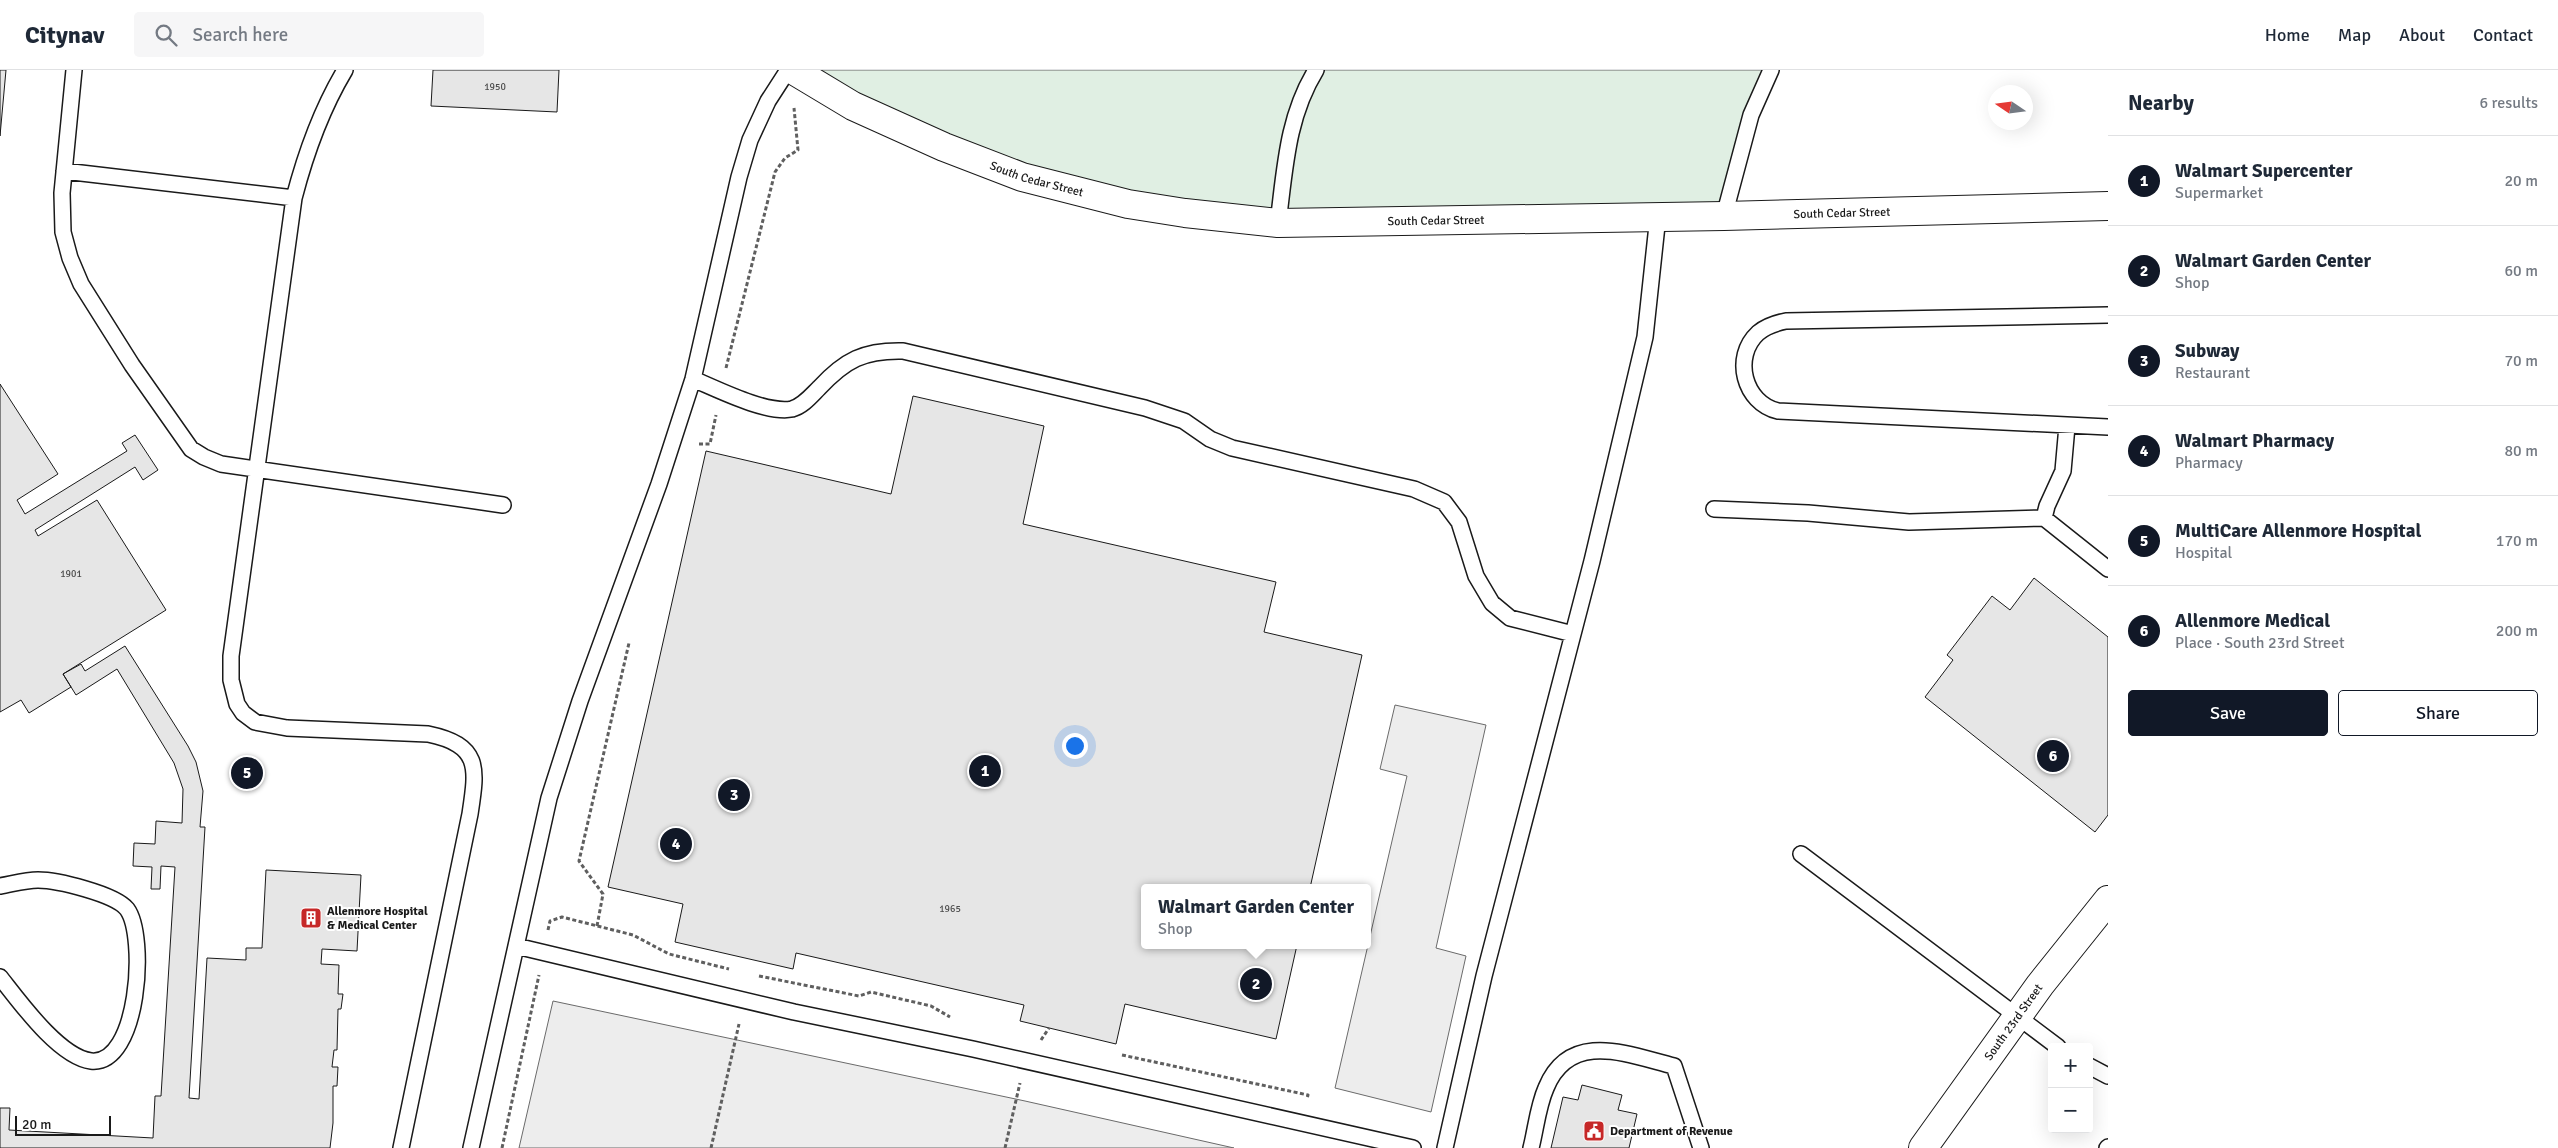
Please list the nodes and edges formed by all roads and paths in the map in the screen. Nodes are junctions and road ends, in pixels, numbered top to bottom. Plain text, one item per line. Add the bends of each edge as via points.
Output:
1 (74, 70) edge
2 (345, 70) edge
3 (788, 70) edge
4 (793, 70) edge
5 (1316, 70) edge
6 (1771, 70) edge
7 (793, 105) dead end
8 (64, 171) junction
9 (294, 198) junction
10 (2108, 206) edge
11 (1658, 216) junction
12 (1724, 216) junction
13 (1278, 223) junction
14 (2108, 315) edge
15 (693, 379) junction
16 (721, 390) junction
17 (2067, 426) junction
18 (2108, 427) edge
19 (696, 452) dead end
20 (258, 470) junction
21 (503, 505) dead end
22 (1714, 509) dead end
23 (2044, 518) junction
24 (2108, 569) edge
25 (1573, 634) junction
26 (630, 639) dead end
27 (1801, 854) dead end
28 (0, 886) edge
29 (2108, 900) edge
30 (596, 926) junction
31 (516, 946) junction
32 (544, 952) junction
33 (732, 970) dead end
34 (0, 977) edge
35 (744, 1001) junction
36 (2018, 1014) junction
37 (2053, 1043) edge
38 (2093, 1068) edge
39 (2108, 1076) edge
40 (401, 1148) edge
41 (471, 1148) edge
42 (502, 1148) edge
43 (711, 1148) edge
44 (1413, 1148) edge
45 (1446, 1148) edge
46 (1531, 1148) edge
47 (1701, 1148) edge
48 (1923, 1148) edge

1 - 8 lane
2 - 9 lane via 323,110
3 - 15 lane via 768,101 750,140
4 - 13 main road, South Cedar Street via 853,106 1022,178 1128,204
5 - 13 lane via 1290,129
6 - 12 lane via 1751,115
7 - 16 path via 798,150 785,158 774,172
8 - 9 lane
8 - 20 lane via 63,232 70,258 81,284 132,365 191,448 221,464
9 - 20 lane
10 - 12 main road, South Cedar Street
11 - 12 main road, South Cedar Street
11 - 13 main road, South Cedar Street
11 - 25 lane via 1645,337
14 - 17 lane via 1786,321 1772,324 1758,334 1745,358 1744,376 1751,393 1763,405 1778,411
15 - 16 lane
15 - 31 lane via 659,484 580,700 549,798
16 - 19 path via 710,444 700,443
16 - 25 lane via 769,408 792,409 806,402 834,372 852,359 880,351 903,351 1144,408 1184,421 1210,439 1232,448 1414,489 1444,502 1459,522 1476,576 1492,604 1510,618
17 - 18 lane
17 - 23 lane via 2063,471 2046,506
20 - 21 lane
20 - 40 lane via 232,656 231,680 237,704 243,713 255,722 287,728 428,734 449,739 461,745 474,768 470,814
22 - 23 lane via 1909,522
23 - 24 lane
25 - 45 lane via 1484,976
26 - 30 path via 579,861 603,894
27 - 36 lane
28 - 34 lane via 39,880 97,892 126,908 136,926 137,943 128,1030 115,1051 105,1059 92,1061 80,1057 65,1049 52,1036
29 - 36 main road, South 23rd Street
30 - 32 path via 562,917 550,922
30 - 33 path via 633,935 670,954
31 - 32 lane
31 - 41 lane
32 - 35 lane
32 - 42 path
35 - 43 path
35 - 44 lane
36 - 37 lane
36 - 48 main road, South 23rd Street
38 - 39 lane
46 - 47 lane via 1545,1089 1555,1072 1578,1053 1600,1049 1674,1066

